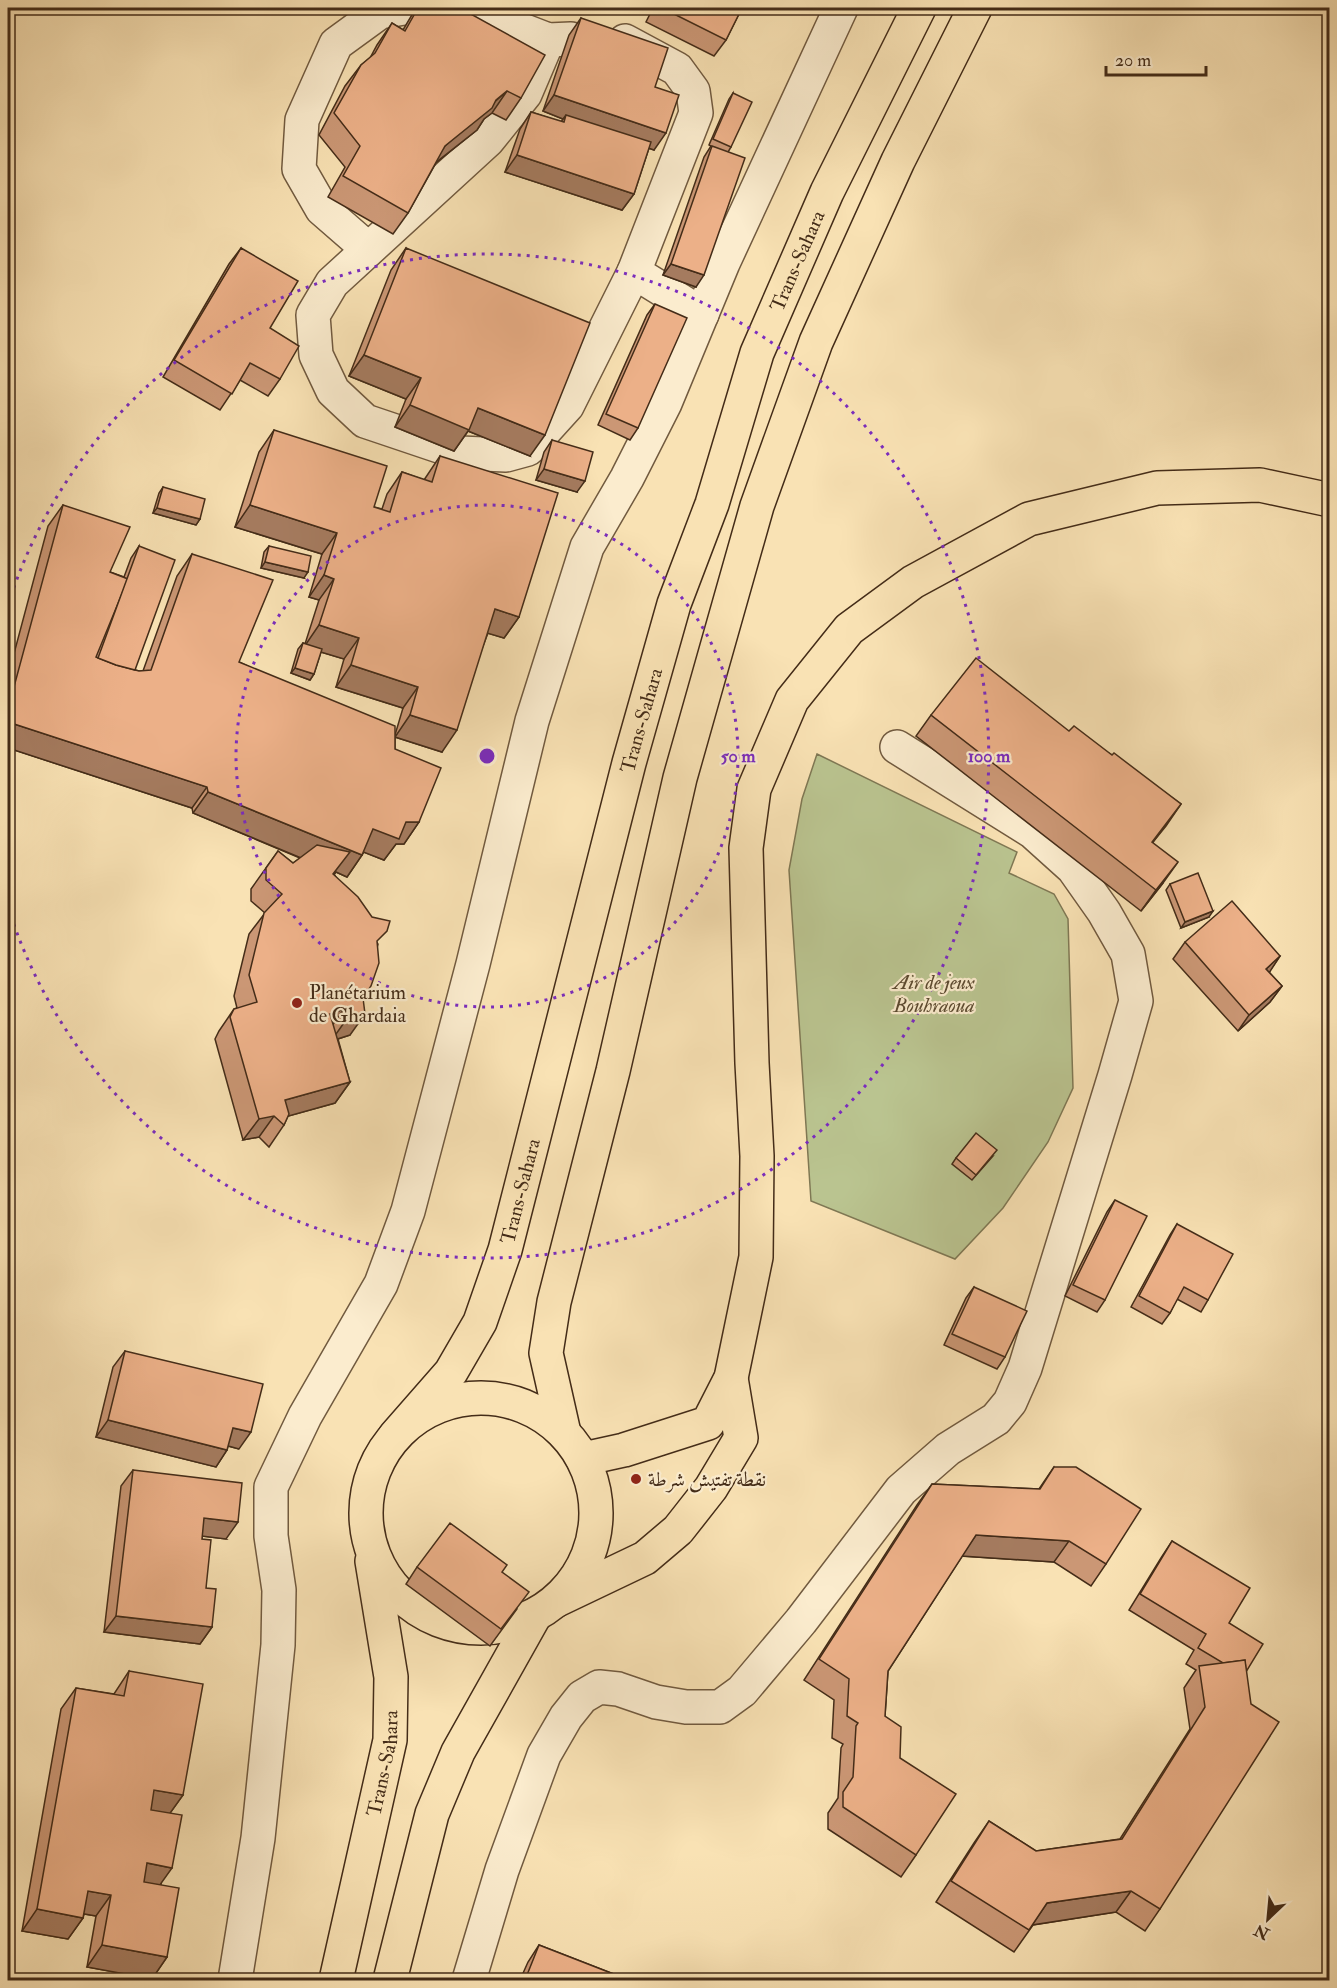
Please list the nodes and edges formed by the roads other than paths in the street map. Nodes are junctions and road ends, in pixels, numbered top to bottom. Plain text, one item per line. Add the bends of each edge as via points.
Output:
1 (404, 8) edge
2 (449, 8) edge
3 (841, 8) edge
4 (919, 8) edge
5 (975, 8) edge
6 (548, 40) junction
7 (368, 249) junction
8 (634, 272) junction
9 (702, 314) junction
10 (1329, 500) edge
11 (897, 747) dead end
12 (731, 1378) junction
13 (564, 1433) junction
14 (395, 1436) junction
15 (583, 1459) junction
16 (369, 1544) junction
17 (546, 1607) junction
18 (235, 1980) edge
19 (336, 1980) edge
20 (390, 1980) edge
21 (469, 1980) edge

1 - 7 street via 380,12 336,44 302,120 299,169 322,209
2 - 6 street via 486,16
3 - 9 street
4 - 14 main road, Trans-Sahara via 827,192 757,353 712,504 674,604 623,786 505,1250 480,1322 452,1372
5 - 13 main road via 898,161 816,342 757,506 680,778 613,1071 554,1302 546,1353
6 - 7 street via 525,94 488,140
6 - 8 street via 618,37 677,69 693,91 696,113
7 - 8 street via 332,283 313,315 316,355 333,391 365,421 460,453 506,455 528,448 567,405
8 - 9 street
9 - 18 street via 665,404 587,546 532,721 408,1211 381,1284 305,1416 271,1487 271,1536 279,1590 278,1645 258,1838
10 - 12 main road via 1260,485 1157,488 1029,519 914,582 849,629 792,700 754,789 746,848 757,1156 756,1257
11 - 21 street via 1033,832 1073,868 1128,954 1136,1001 1025,1368 1010,1402 996,1419 948,1449 901,1490 742,1691 720,1707 686,1707 599,1687 582,1697 544,1755 502,1870
12 - 15 main road via 708,1423
12 - 17 main road via 741,1438 711,1488 678,1530 645,1558
13 - 14 main road via 533,1411 498,1399 451,1403 424,1413
13 - 15 main road
14 - 16 main road, Trans-Sahara via 374,1468 365,1506
15 - 17 main road via 594,1489 596,1521 590,1552 575,1580
16 - 17 main road via 384,1575 406,1601 436,1619 469,1628 503,1626
16 - 19 main road, Trans-Sahara via 391,1677 390,1740
17 - 20 main road via 458,1752 432,1814

